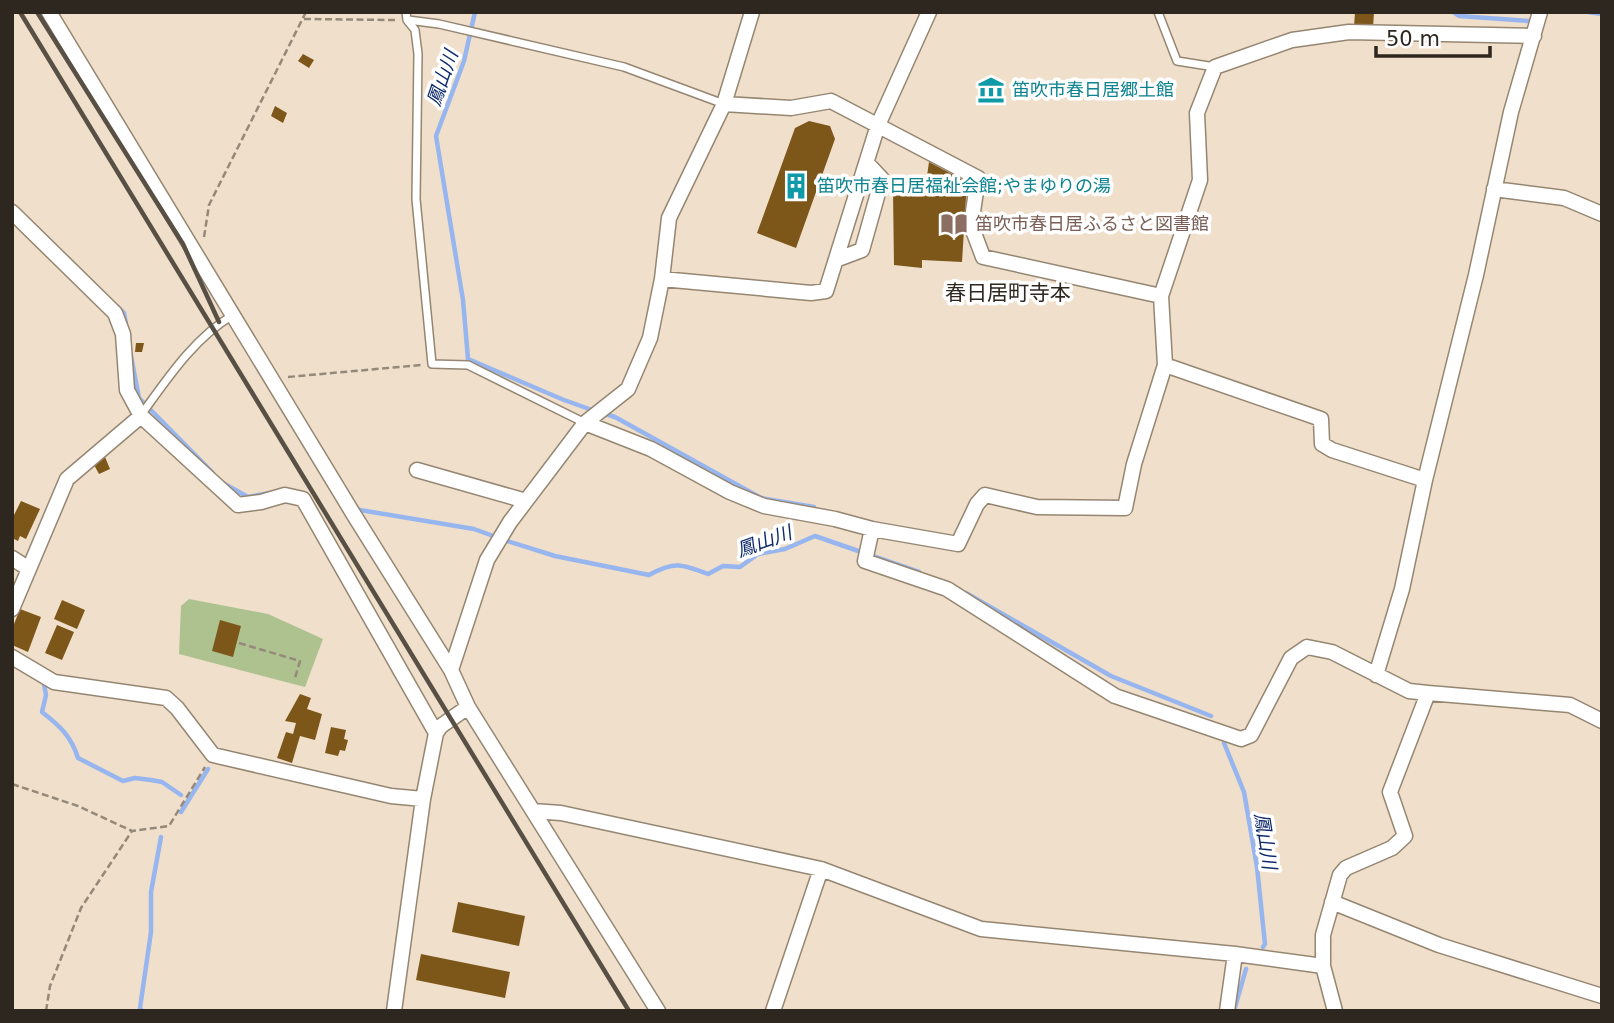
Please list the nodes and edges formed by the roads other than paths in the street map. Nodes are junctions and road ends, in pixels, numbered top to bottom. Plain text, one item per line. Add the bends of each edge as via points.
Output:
1 (49, 12) edge
2 (752, 12) edge
3 (929, 12) edge
4 (1158, 12) edge
5 (1540, 12) edge
6 (406, 16) edge
7 (1534, 36) junction
8 (1215, 67) junction
9 (724, 104) junction
10 (878, 125) junction
11 (867, 163) junction
12 (1494, 189) junction
13 (12, 212) edge
14 (1602, 214) edge
15 (838, 259) junction
16 (662, 279) junction
17 (1161, 296) junction
18 (233, 315) junction
19 (1166, 365) junction
20 (141, 416) junction
21 (585, 423) junction
22 (417, 470) dead end
23 (1425, 481) junction
24 (526, 501) junction
25 (871, 534) junction
26 (12, 558) edge
27 (29, 569) junction
28 (12, 608) edge
29 (12, 657) edge
30 (451, 670) junction
31 (1376, 675) junction
32 (1428, 693) junction
33 (468, 707) junction
34 (1602, 721) edge
35 (439, 730) junction
36 (423, 799) junction
37 (533, 811) junction
38 (821, 869) junction
39 (1332, 902) junction
40 (1236, 954) junction
41 (1323, 966) junction
42 (1602, 996) edge
43 (394, 1011) edge
44 (658, 1011) edge
45 (773, 1011) edge
46 (1227, 1011) edge
47 (1335, 1011) edge

1 - 18 street
2 - 9 street
3 - 10 street
4 - 8 lane via 1177,61
5 - 7 street
6 - 9 lane via 624,67
6 - 21 lane via 415,30 418,54 416,199 432,364 468,365
7 - 8 street via 1349,32 1292,40
7 - 12 street
8 - 17 street via 1197,113 1200,180
9 - 10 street via 791,108 831,101
9 - 16 street via 668,218
10 - 11 street
10 - 17 street via 978,178 971,225 983,257
11 - 15 street
11 - 15 street via 882,179 862,250
12 - 14 street via 1564,198
12 - 23 street
13 - 20 street via 115,313 123,334 127,390
15 - 16 street via 826,291 819,292
16 - 21 street via 650,338 628,389
17 - 19 street
18 - 20 lane via 201,339
18 - 30 street
19 - 23 street via 1321,419 1322,444 1332,450
19 - 25 street via 1125,508 1037,506 985,495 958,544
20 - 27 street via 67,480
20 - 35 street via 238,505 285,495 303,499
21 - 24 street
21 - 25 street via 652,449 764,506 835,519
22 - 24 street
23 - 31 street via 1402,589
24 - 30 street via 487,560
25 - 31 street via 865,561 947,589 1115,696 1241,739 1251,735 1291,658 1307,647 1332,652
26 - 27 street
27 - 28 street
29 - 36 street via 54,682 166,698 213,755
30 - 33 street
31 - 32 street via 1409,691
32 - 34 street via 1570,705
32 - 39 street via 1390,792 1405,836 1392,848 1346,867
33 - 35 street
33 - 37 street
35 - 36 street
36 - 43 street
37 - 38 street via 561,813
37 - 44 street
38 - 40 street via 981,929
38 - 45 street
39 - 41 street via 1323,935
39 - 42 street via 1439,945
40 - 41 street
40 - 46 street
41 - 47 street

